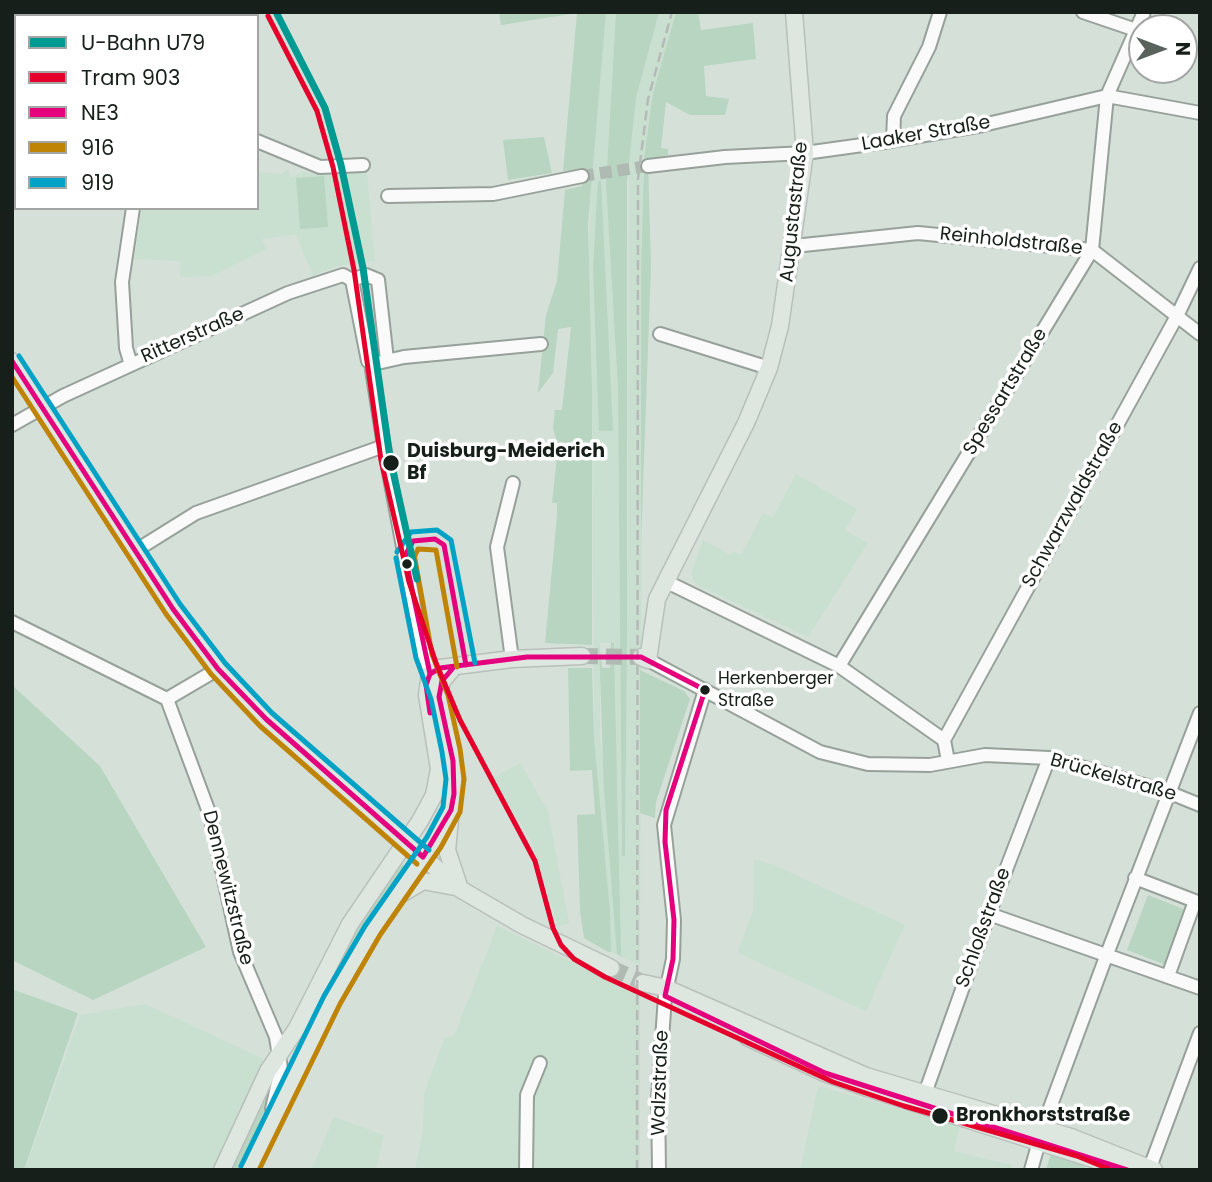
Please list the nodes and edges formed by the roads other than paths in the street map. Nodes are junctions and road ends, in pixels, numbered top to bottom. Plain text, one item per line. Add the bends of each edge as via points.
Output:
1 (794, 12) edge
2 (940, 12) edge
3 (1083, 12) edge
4 (1128, 27) edge
5 (1128, 48) edge
6 (1107, 96) junction
7 (1200, 113) edge
8 (893, 140) junction
9 (259, 142) edge
10 (805, 153) junction
11 (363, 165) dead end
12 (648, 166) tunnel mouth
13 (582, 176) tunnel mouth
14 (388, 196) dead end
15 (133, 210) edge
16 (794, 246) junction
17 (1092, 250) junction
18 (1200, 268) edge
19 (352, 280) junction
20 (1177, 316) junction
21 (660, 334) dead end
22 (1200, 334) edge
23 (541, 344) dead end
24 (12, 360) edge
25 (387, 360) junction
26 (373, 364) junction
27 (131, 365) junction
28 (769, 368) junction
29 (41, 407) junction
30 (12, 425) edge
31 (384, 446) junction
32 (513, 483) dead end
33 (135, 551) junction
34 (665, 581) junction
35 (12, 622) edge
36 (582, 656) tunnel mouth
37 (512, 659) junction
38 (645, 659) joint
39 (839, 666) junction
40 (453, 668) junction
41 (218, 669) junction
42 (430, 674) junction
43 (705, 690) junction
44 (439, 697) junction
45 (167, 699) junction
46 (1200, 713) edge
47 (944, 740) junction
48 (1049, 758) junction
49 (948, 761) junction
50 (1168, 792) junction
51 (1200, 805) edge
52 (451, 810) junction
53 (405, 842) junction
54 (423, 857) junction
55 (1135, 878) junction
56 (460, 889) junction
57 (396, 898) junction
58 (989, 914) junction
59 (1107, 954) junction
60 (611, 968) tunnel mouth
61 (1168, 976) junction
62 (641, 982) tunnel mouth
63 (1200, 988) edge
64 (666, 992) junction
65 (1200, 1033) edge
66 (283, 1038) junction
67 (279, 1055) junction
68 (540, 1063) dead end
69 (887, 1095) junction
70 (924, 1096) junction
71 (1041, 1135) junction
72 (260, 1146) junction
73 (1151, 1169) edge
74 (222, 1170) edge
75 (249, 1170) edge
76 (526, 1170) edge
77 (659, 1170) edge
78 (1031, 1170) edge
79 (1129, 1170) edge

1 - 10 main road, Augustastraße
2 - 8 street via 929,47 894,116
3 - 4 street
5 - 6 street, Spessartstraße
6 - 7 street, Laaker Straße
6 - 8 street, Laaker Straße
6 - 17 street, Spessartstraße
8 - 10 street, Laaker Straße
9 - 11 street via 320,167
10 - 12 street, Laaker Straße
10 - 16 main road, Augustastraße
13 - 14 street via 493,194
15 - 27 street via 122,282
16 - 17 street, Reinholdstraße via 918,233
16 - 28 main road, Augustastraße
17 - 20 street, Reinholdstraße
17 - 39 street, Spessartstraße
18 - 20 street, Schwarzwaldstraße
19 - 25 street, Ritterstraße via 366,275 377,280
19 - 26 street via 368,361
19 - 27 street, Ritterstraße via 343,275 320,281
20 - 22 street, Reinholdstraße
20 - 47 street, Schwarzwaldstraße
21 - 28 street
23 - 25 street
24 - 29 main road
25 - 26 street
26 - 31 street
27 - 29 street, Ritterstraße
28 - 34 main road, Augustastraße
29 - 30 street, Ritterstraße
29 - 33 main road
31 - 33 street via 196,513
31 - 42 street
32 - 37 street via 496,547
33 - 41 main road
34 - 38 main road, Augustastraße via 654,609
34 - 39 street
35 - 45 street
36 - 37 main road
37 - 40 main road
38 - 43 street, Brückelstraße
39 - 47 street
40 - 42 main road
40 - 44 main road via 442,681
41 - 45 street
41 - 53 main road via 266,719
42 - 44 street
42 - 53 main road via 426,685 438,783
43 - 49 street, Brückelstraße via 820,751 868,765
43 - 64 street via 665,818 674,920
44 - 52 main road via 454,770
45 - 66 street, Dennewitzstraße via 210,815 240,952
46 - 50 street
47 - 49 street
48 - 49 street, Brückelstraße via 985,755
48 - 50 street, Brückelstraße
48 - 58 street, Schloßstraße
50 - 51 street, Brückelstraße
50 - 55 street
52 - 54 main road
52 - 56 main road via 447,850
53 - 54 main road
53 - 66 main road
54 - 56 main road
54 - 57 main road
55 - 59 street
55 - 61 street via 1195,901
56 - 57 main road via 423,881
56 - 60 main road
57 - 72 main road via 332,1000
58 - 59 street
58 - 70 street, Schloßstraße
59 - 61 street
59 - 71 street
61 - 63 street
62 - 64 main road
64 - 69 main road via 825,1073
64 - 70 main road via 831,1063
64 - 77 street, Walzstraße via 658,1098
65 - 73 street
66 - 67 main road
67 - 72 street via 281,1081
67 - 74 main road
68 - 76 street via 527,1096
69 - 70 street
69 - 71 main road
70 - 71 main road
71 - 73 main road
71 - 78 street
71 - 79 main road
72 - 75 main road

